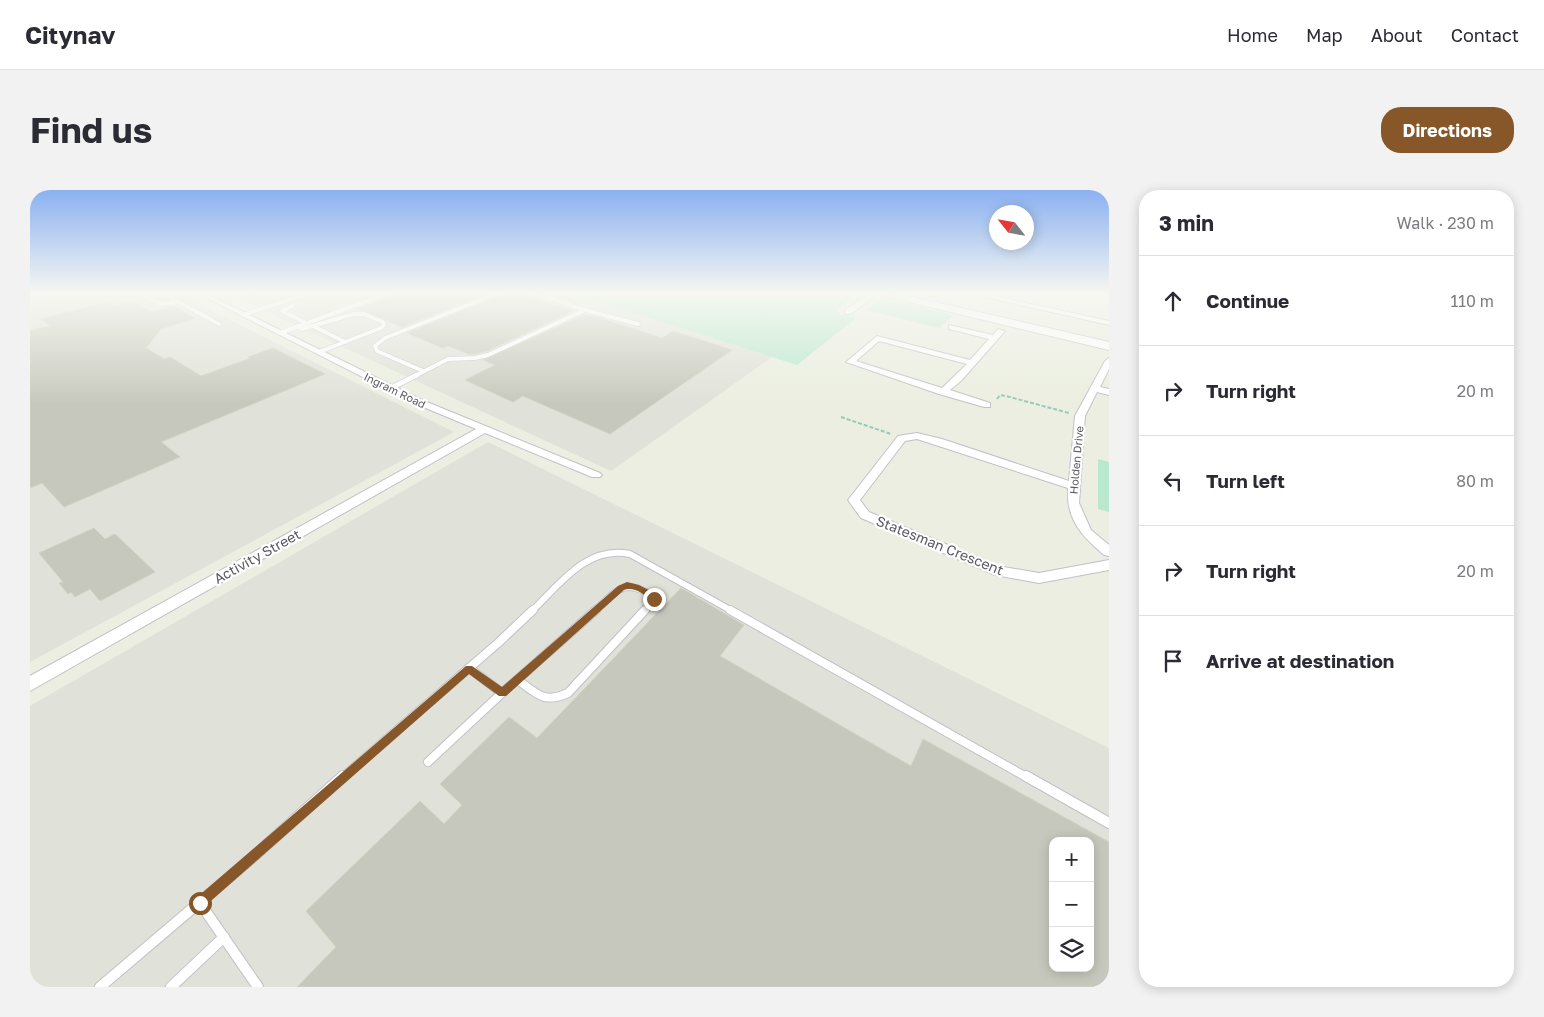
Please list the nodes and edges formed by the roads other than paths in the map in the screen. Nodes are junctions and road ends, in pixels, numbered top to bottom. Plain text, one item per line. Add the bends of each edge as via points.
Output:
1 (275, 330) edge
2 (289, 330) edge
3 (297, 330) edge
4 (321, 330) edge
5 (375, 330) edge
6 (405, 330) edge
7 (541, 330) edge
8 (970, 330) edge
9 (1042, 330) edge
10 (282, 334) junction
11 (345, 342) junction
12 (1109, 346) edge
13 (319, 352) junction
14 (1109, 361) edge
15 (972, 363) junction
16 (424, 371) junction
17 (391, 388) junction
18 (1094, 388) junction
19 (942, 392) junction
20 (1109, 392) edge
21 (987, 405) road end
22 (484, 429) junction
23 (596, 476) dead end
24 (1073, 486) junction
25 (1109, 552) edge
26 (1109, 564) edge
27 (469, 668) junction
28 (518, 680) junction
29 (30, 684) edge
30 (502, 693) junction
31 (428, 762) dead end
32 (1109, 823) edge
33 (200, 903) junction
34 (224, 937) junction
35 (100, 987) edge
36 (171, 987) edge
37 (258, 987) edge

1 - 10 street, Ingram Road
2 - 10 lane
3 - 10 lane
4 - 11 lane
5 - 11 lane
6 - 16 lane via 375,346 378,351
7 - 16 lane via 488,355 448,359
8 - 15 street via 998,335
9 - 12 street
10 - 13 street, Ingram Road
11 - 13 lane
13 - 17 street, Ingram Road
14 - 18 street, Holden Drive
15 - 19 street
15 - 19 street via 877,338 850,362
16 - 17 lane
17 - 22 street, Ingram Road
18 - 20 street
18 - 24 street, Holden Drive via 1080,416
19 - 21 street
22 - 23 street, Ingram Road
22 - 29 street, Activity Street
24 - 25 street, Holden Drive via 1073,502 1086,532
24 - 26 street, Statesman Crescent via 917,436 902,438 854,500 865,515 995,570 1038,578
27 - 30 lane
27 - 32 lane via 584,562 614,550 630,554
27 - 33 lane
28 - 28 lane via 546,699 556,699 568,693 654,601 654,596 636,587 627,585 621,588
28 - 30 lane
30 - 31 lane
33 - 34 lane
33 - 35 lane
34 - 36 lane
34 - 37 lane

